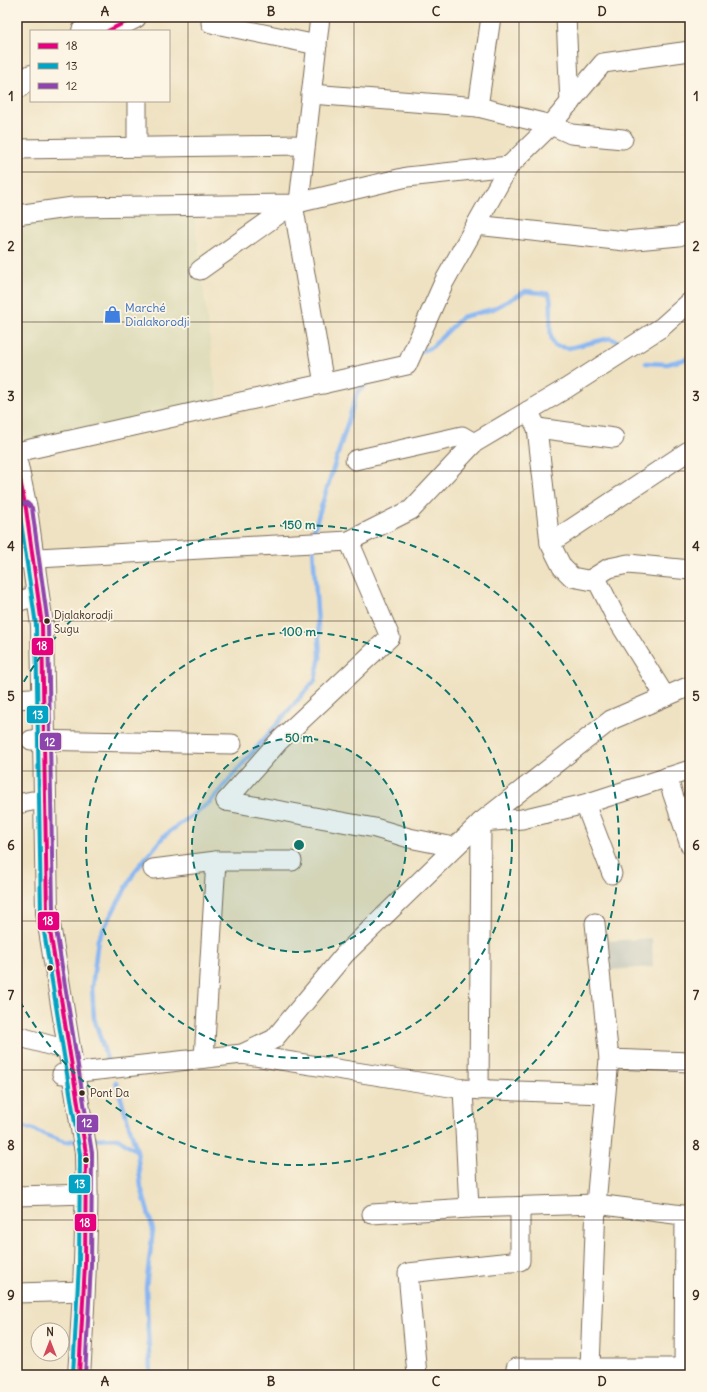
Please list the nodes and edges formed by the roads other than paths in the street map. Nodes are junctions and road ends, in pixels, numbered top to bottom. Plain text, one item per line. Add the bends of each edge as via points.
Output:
1 (107, 17) edge
2 (136, 17) edge
3 (320, 17) edge
4 (492, 17) edge
5 (566, 17) edge
6 (211, 22) dead end
7 (85, 30) edge
8 (110, 30) edge
9 (138, 30) edge
10 (317, 45) junction
11 (690, 51) edge
12 (30, 63) edge
13 (17, 70) edge
14 (30, 77) edge
15 (17, 88) edge
16 (311, 94) junction
17 (137, 102) edge
18 (570, 103) junction
19 (478, 107) junction
20 (551, 125) junction
21 (623, 138) dead end
22 (306, 145) junction
23 (137, 147) junction
24 (17, 148) edge
25 (509, 166) junction
26 (296, 203) junction
27 (17, 215) edge
28 (476, 225) junction
29 (690, 231) edge
30 (200, 270) dead end
31 (690, 302) edge
32 (324, 384) junction
33 (528, 411) junction
34 (537, 428) junction
35 (614, 438) dead end
36 (474, 443) junction
37 (690, 450) edge
38 (17, 452) edge
39 (355, 460) dead end
40 (17, 466) edge
41 (22, 510) edge
42 (17, 537) edge
43 (349, 541) junction
44 (550, 543) junction
45 (26, 558) junction
46 (690, 570) edge
47 (590, 580) junction
48 (27, 599) edge
49 (690, 686) edge
50 (665, 696) junction
51 (24, 698) edge
52 (37, 740) junction
53 (232, 744) dead end
54 (690, 770) edge
55 (667, 777) junction
56 (25, 802) edge
57 (585, 804) junction
58 (481, 822) junction
59 (690, 845) edge
60 (454, 847) junction
61 (292, 860) dead end
62 (216, 862) junction
63 (153, 869) dead end
64 (612, 874) dead end
65 (595, 923) dead end
66 (17, 1036) edge
67 (63, 1046) junction
68 (242, 1054) junction
69 (204, 1058) junction
70 (609, 1059) junction
71 (690, 1062) edge
72 (68, 1073) junction
73 (471, 1090) junction
74 (605, 1094) junction
75 (82, 1194) junction
76 (17, 1196) edge
77 (596, 1204) junction
78 (520, 1206) junction
79 (469, 1208) junction
80 (372, 1214) dead end
81 (688, 1215) edge
82 (81, 1291) junction
83 (17, 1293) edge
84 (516, 1368) dead end
85 (590, 1368) junction
86 (687, 1368) edge
87 (654, 1372) edge
88 (74, 1375) edge
89 (79, 1375) edge
90 (417, 1375) edge

1 - 7 main road
2 - 8 main road
2 - 9 street
3 - 10 street
4 - 19 street
5 - 18 street
6 - 10 street
10 - 16 street
11 - 18 street via 603,63
12 - 13 main road
14 - 15 main road
16 - 19 street
16 - 22 street
17 - 23 street
18 - 20 street
19 - 20 street
20 - 21 street via 571,134
20 - 25 street
22 - 23 street
22 - 26 street
23 - 24 street
25 - 26 street via 407,178
25 - 28 street
26 - 27 street via 73,207
26 - 30 street
26 - 32 street
28 - 29 street via 624,241 679,236
28 - 32 street via 444,282 407,365
31 - 33 street via 662,327
32 - 38 street
33 - 34 street
33 - 36 street
34 - 35 street
34 - 44 street
36 - 39 street via 462,436
36 - 43 street via 411,510
37 - 44 street
40 - 41 main road
41 - 45 main road
42 - 45 main road
43 - 45 street
43 - 60 street via 390,637 279,740 226,802 375,828
44 - 47 street via 562,567 572,577
45 - 48 main road
46 - 47 street via 628,564 609,568
47 - 50 street via 598,582
48 - 51 main road via 29,626
48 - 52 main road via 42,625
49 - 50 street
50 - 58 street via 611,720
51 - 52 main road
52 - 53 street
52 - 56 main road
52 - 67 main road via 47,912
54 - 55 street
55 - 57 street
55 - 59 street
56 - 67 main road via 34,913
57 - 58 street via 522,819
57 - 64 street
58 - 60 street
58 - 73 street
60 - 68 street via 345,954 274,1039
61 - 62 street
62 - 63 street
62 - 69 street
65 - 70 street
66 - 67 street
67 - 72 main road
68 - 69 street
68 - 73 street
69 - 72 street
70 - 71 street
70 - 74 street
72 - 75 main road via 82,1154
73 - 74 street
73 - 79 street
74 - 77 street
75 - 76 street
75 - 82 main road
77 - 78 street
77 - 81 street
77 - 85 street
78 - 79 street
78 - 90 street via 520,1261 408,1273
79 - 80 street
81 - 86 street
82 - 83 street
82 - 88 main road
82 - 89 main road
84 - 85 street
85 - 87 street
86 - 87 street

